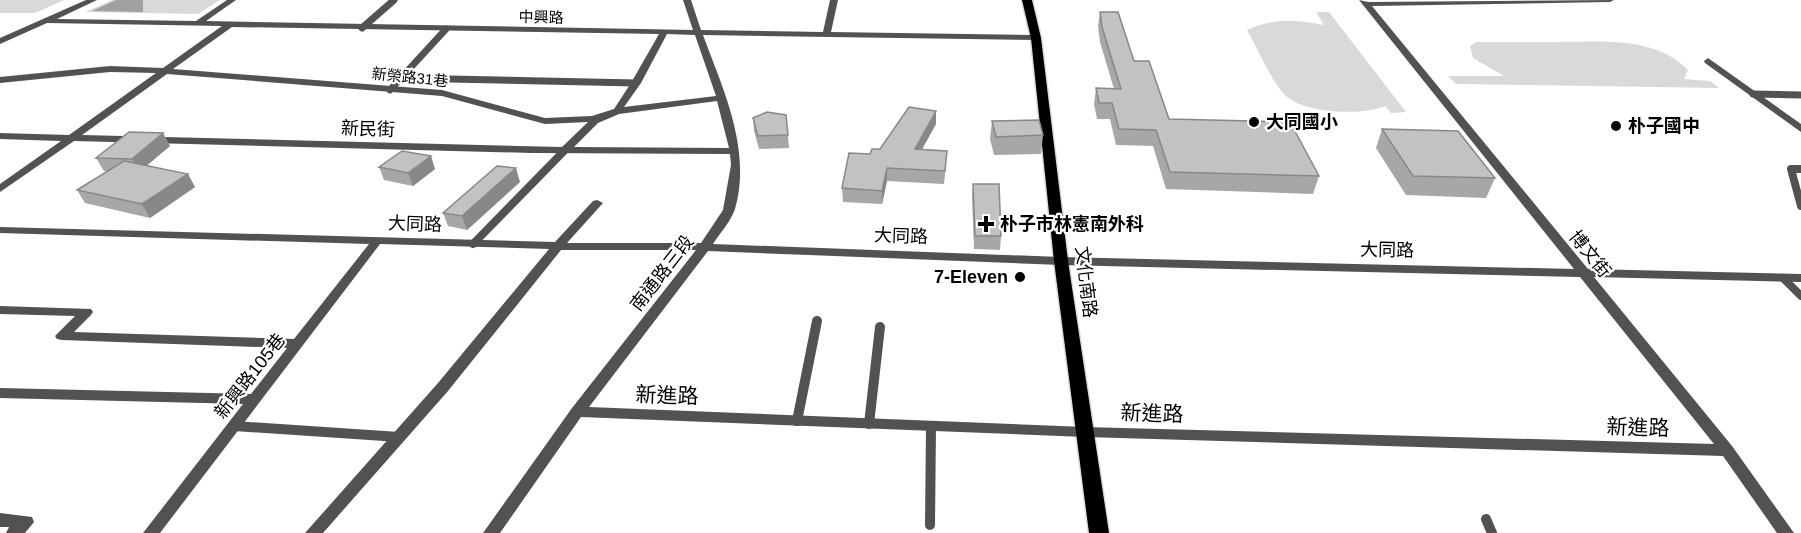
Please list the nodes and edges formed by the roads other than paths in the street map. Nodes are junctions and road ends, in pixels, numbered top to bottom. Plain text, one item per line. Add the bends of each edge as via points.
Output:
1 (93, 0) edge
2 (232, 0) edge
3 (394, 0) edge
4 (687, 0) edge
5 (834, 0) edge
6 (1027, 0) edge
7 (1587, 0) edge
8 (1610, 0) edge
9 (1454, 1) edge
10 (1364, 2) edge
11 (45, 21) junction
12 (197, 24) junction
13 (229, 25) junction
14 (362, 28) junction
15 (446, 29) junction
16 (664, 32) junction
17 (700, 33) junction
18 (826, 35) junction
19 (1036, 38) junction
20 (0, 41) edge
21 (1708, 61) dead end
22 (165, 71) junction
23 (401, 78) junction
24 (0, 80) edge
25 (636, 83) junction
26 (390, 90) junction
27 (1753, 94) junction
28 (1801, 95) edge
29 (721, 98) junction
30 (617, 111) junction
31 (1801, 129) edge
32 (0, 136) edge
33 (71, 138) junction
34 (565, 150) junction
35 (735, 151) junction
36 (1801, 169) edge
37 (0, 189) edge
38 (597, 203) dead end
39 (1801, 206) edge
40 (0, 230) edge
41 (377, 241) junction
42 (473, 244) junction
43 (558, 246) junction
44 (705, 247) junction
45 (1062, 261) junction
46 (1582, 273) junction
47 (1784, 278) junction
48 (1801, 278) edge
49 (1801, 296) edge
50 (0, 310) edge
51 (817, 321) dead end
52 (880, 327) dead end
53 (297, 344) junction
54 (0, 393) edge
55 (255, 399) junction
56 (577, 412) junction
57 (797, 421) junction
58 (869, 424) junction
59 (234, 426) junction
60 (931, 426) junction
61 (1085, 432) junction
62 (399, 437) junction
63 (1727, 450) junction
64 (1486, 519) dead end
65 (0, 520) edge
66 (930, 525) dead end
67 (14, 533) edge
68 (151, 533) edge
69 (313, 533) edge
70 (491, 533) edge
71 (1099, 533) edge
72 (1492, 533) edge
73 (1786, 533) edge

1 - 11 street
2 - 12 street
3 - 14 lane
4 - 17 street, 南通路三段
5 - 18 street
6 - 19 main road, 文化南路
7 - 8 street
7 - 9 street
9 - 10 street
10 - 46 street, 博文街
11 - 12 street, 中興路
11 - 20 street
12 - 13 street, 中興路
13 - 14 street, 中興路
13 - 22 street
14 - 15 street, 中興路
15 - 16 street, 中興路
15 - 23 lane
16 - 17 street, 中興路
16 - 25 street
17 - 18 street, 中興路
17 - 29 street, 南通路三段
18 - 19 street, 中興路
19 - 45 main road, 文化南路
21 - 27 street
22 - 24 street, 新榮路31巷 via 110,69
22 - 26 street, 新榮路31巷
22 - 33 street
23 - 25 lane
23 - 26 lane
25 - 30 street
26 - 30 street, 新榮路31巷 via 442,93 545,121 593,119
27 - 28 lane
27 - 31 street
29 - 30 street, 新榮路31巷
29 - 35 street, 南通路三段
30 - 34 street via 595,121
32 - 33 street, 新民街
33 - 34 street, 新民街
33 - 37 street
34 - 35 street, 新民街
34 - 42 lane
35 - 44 street, 南通路三段 via 729,210
36 - 39 lane via 1791,169
38 - 43 street
40 - 41 street, 大同路
41 - 42 street, 大同路
41 - 53 street, 新興路105巷
42 - 43 street, 大同路
43 - 44 street, 大同路
43 - 62 street
44 - 45 street, 大同路
44 - 56 street, 南通路三段
45 - 46 street, 大同路
45 - 61 main road, 文化南路
46 - 47 street, 大同路
46 - 63 street, 博文街
47 - 48 street, 大同路
47 - 49 lane
50 - 53 street via 87,312 62,336
51 - 57 lane
52 - 58 lane
53 - 55 street, 新興路105巷
54 - 55 street
55 - 59 street, 新興路105巷
56 - 57 street, 新進路
56 - 70 street, 南通路三段
57 - 58 street, 新進路
58 - 60 street, 新進路
59 - 62 lane
59 - 68 street, 新興路105巷
60 - 61 street, 新進路
60 - 66 lane
61 - 63 street, 新進路
61 - 71 main road, 文化南路
62 - 69 street
63 - 73 street, 博文街
64 - 72 lane
65 - 67 street via 26,522

